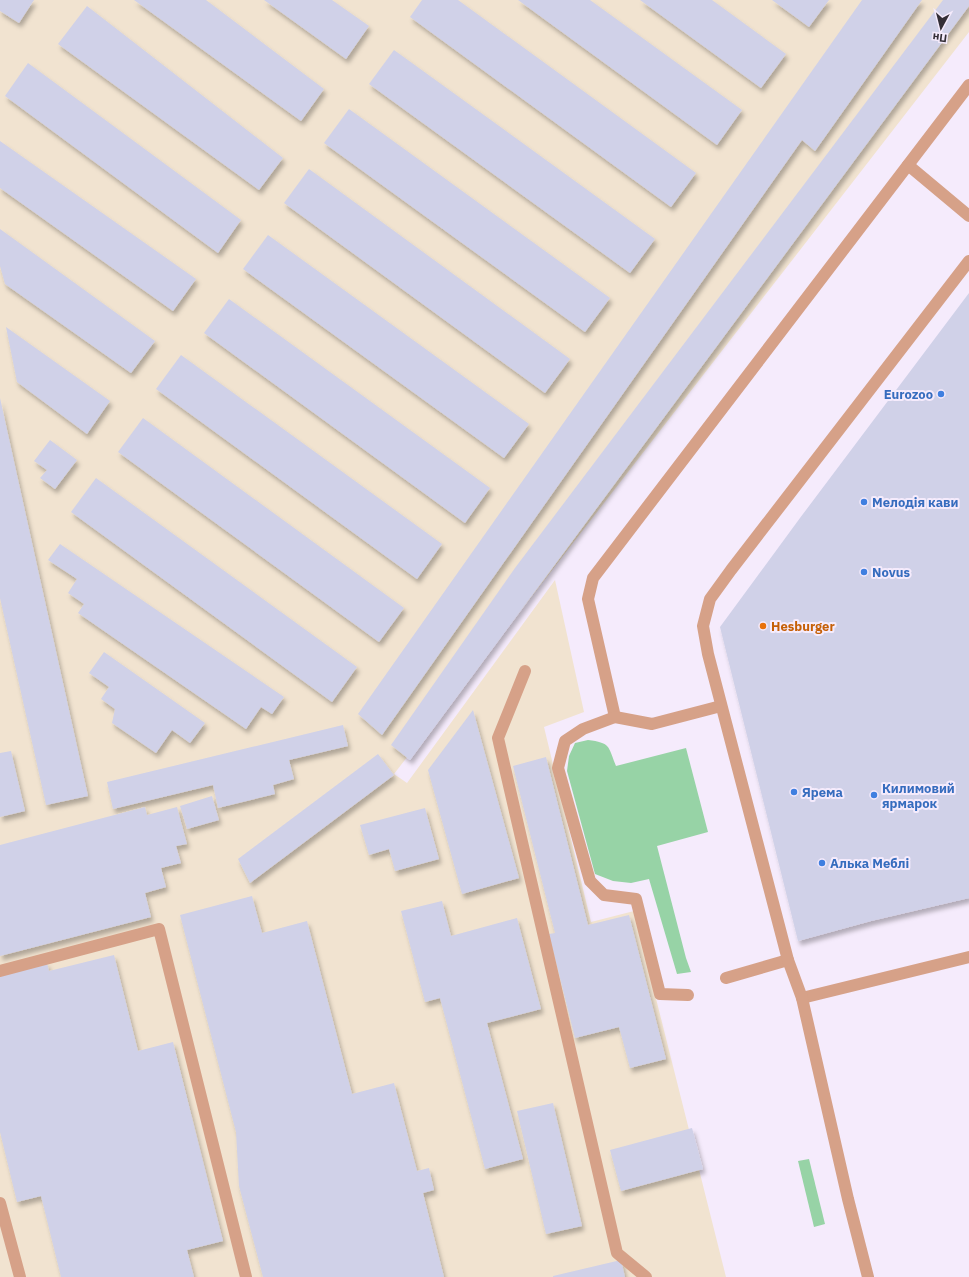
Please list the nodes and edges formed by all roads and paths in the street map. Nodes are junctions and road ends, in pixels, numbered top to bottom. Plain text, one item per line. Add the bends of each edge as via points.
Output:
1 (969, 85) edge
2 (908, 165) junction
3 (969, 216) edge
4 (969, 261) edge
5 (525, 670) dead end
6 (721, 706) junction
7 (615, 717) junction
8 (969, 957) edge
9 (788, 960) junction
10 (0, 971) edge
11 (726, 978) dead end
12 (688, 995) dead end
13 (802, 998) junction
14 (0, 1203) edge
15 (20, 1277) edge
16 (246, 1277) edge
17 (646, 1277) edge
18 (868, 1277) edge

1 - 2 lane
2 - 3 lane
2 - 7 lane via 593,578 588,599
4 - 6 lane via 710,599 703,626
5 - 17 lane via 498,738 617,1253
6 - 7 lane via 652,724
6 - 9 lane
7 - 12 lane via 583,729 565,741 558,768 590,881 604,895 636,900 660,994
8 - 13 lane
9 - 11 lane
9 - 13 lane
10 - 16 lane via 159,929
13 - 18 lane
14 - 15 lane

